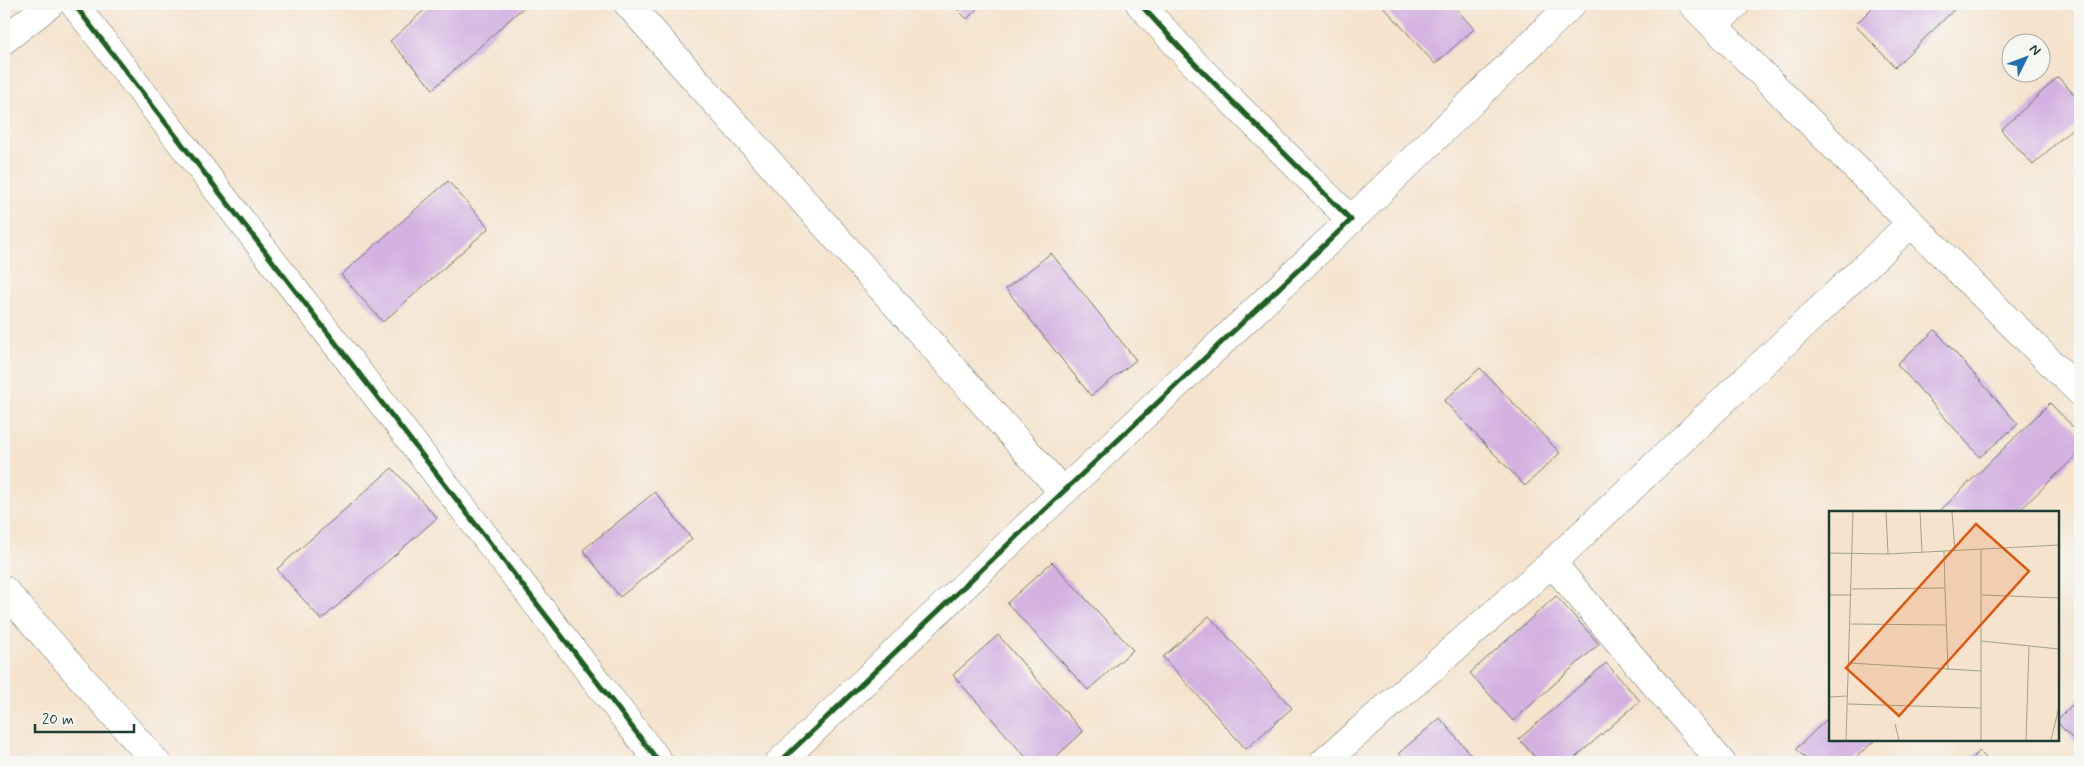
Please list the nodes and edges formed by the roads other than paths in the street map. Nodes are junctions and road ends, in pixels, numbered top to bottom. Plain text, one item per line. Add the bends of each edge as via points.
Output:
1 (50, 4) edge
2 (74, 4) edge
3 (628, 4) edge
4 (1140, 4) edge
5 (1572, 4) edge
6 (1692, 4) edge
7 (1736, 4) edge
8 (1714, 26) junction
9 (4, 40) edge
10 (1351, 220) junction
11 (1911, 223) junction
12 (2080, 392) edge
13 (1063, 492) junction
14 (1552, 562) junction
15 (4, 590) edge
16 (156, 762) edge
17 (660, 762) edge
18 (780, 762) edge
19 (1324, 762) edge
20 (1720, 762) edge

1 - 9 street
2 - 17 street
3 - 13 street
4 - 10 street via 1192,61
5 - 10 street
6 - 8 street
7 - 8 street
8 - 11 street
10 - 13 street
11 - 12 street
11 - 14 street
13 - 18 street
14 - 19 street
14 - 20 street
15 - 16 street

